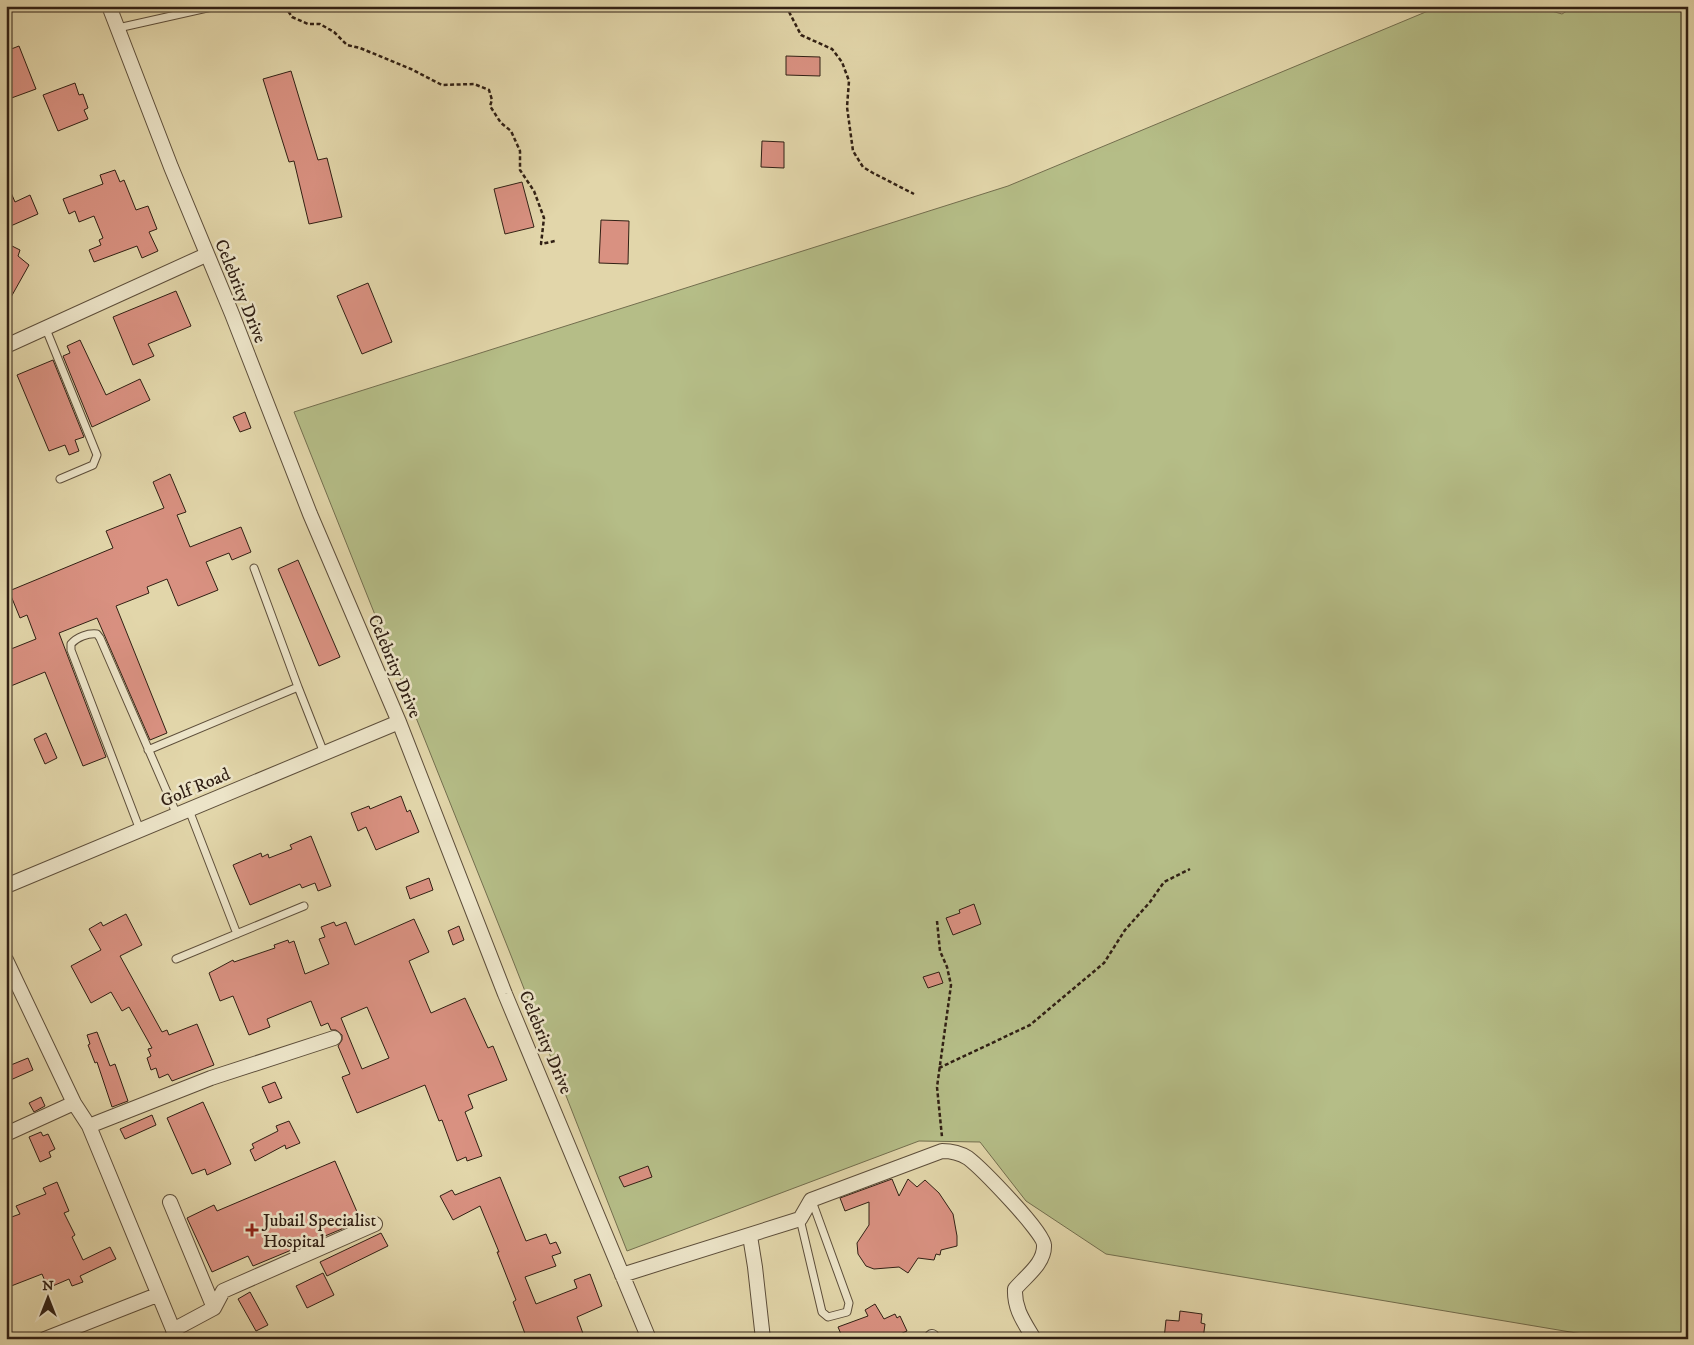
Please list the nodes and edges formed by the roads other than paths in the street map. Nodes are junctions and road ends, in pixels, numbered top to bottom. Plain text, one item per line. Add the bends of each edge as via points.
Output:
1 (109, 6) edge
2 (216, 6) edge
3 (118, 28) junction
4 (206, 254) junction
5 (46, 329) junction
6 (6, 346) edge
7 (60, 479) dead end
8 (254, 568) dead end
9 (298, 687) junction
10 (399, 722) junction
11 (148, 750) junction
12 (324, 753) junction
13 (183, 812) junction
14 (140, 830) junction
15 (6, 886) edge
16 (304, 906) dead end
17 (237, 934) junction
18 (176, 959) dead end
19 (6, 960) edge
20 (334, 1038) dead end
21 (74, 1103) junction
22 (89, 1126) junction
23 (6, 1134) edge
24 (812, 1200) junction
25 (170, 1202) dead end
26 (800, 1219) junction
27 (375, 1224) dead end
28 (750, 1236) junction
29 (622, 1275) junction
30 (157, 1295) junction
31 (214, 1308) junction
32 (175, 1334) edge
33 (45, 1339) edge
34 (649, 1339) edge
35 (763, 1339) edge
36 (1034, 1339) edge

1 - 3 street, Celebrity Drive
2 - 3 lane
3 - 4 street, Celebrity Drive
4 - 5 street
4 - 10 street, Celebrity Drive via 310,514
5 - 6 street
5 - 7 lane via 97,455 93,465
8 - 9 lane
9 - 11 lane
9 - 12 lane
10 - 12 street, Golf Road
10 - 29 street, Celebrity Drive via 505,994
11 - 13 lane
11 - 14 lane via 100,638 91,634 75,639 71,650
12 - 13 street, Golf Road
13 - 14 street, Golf Road
13 - 17 lane
14 - 15 street, Golf Road
16 - 17 lane
17 - 18 lane
19 - 21 street
20 - 22 street via 211,1078
21 - 22 street
21 - 23 street
22 - 30 street
24 - 26 street
24 - 26 lane via 849,1303 847,1312 828,1317 822,1312
24 - 36 street via 942,1151 968,1158 1022,1211 1044,1242 1044,1256 1015,1289 1014,1301
25 - 31 street
26 - 28 street
27 - 31 street via 223,1291
28 - 29 street
28 - 35 street
29 - 34 street, Celebrity Drive
30 - 32 street
30 - 33 street
31 - 32 street

